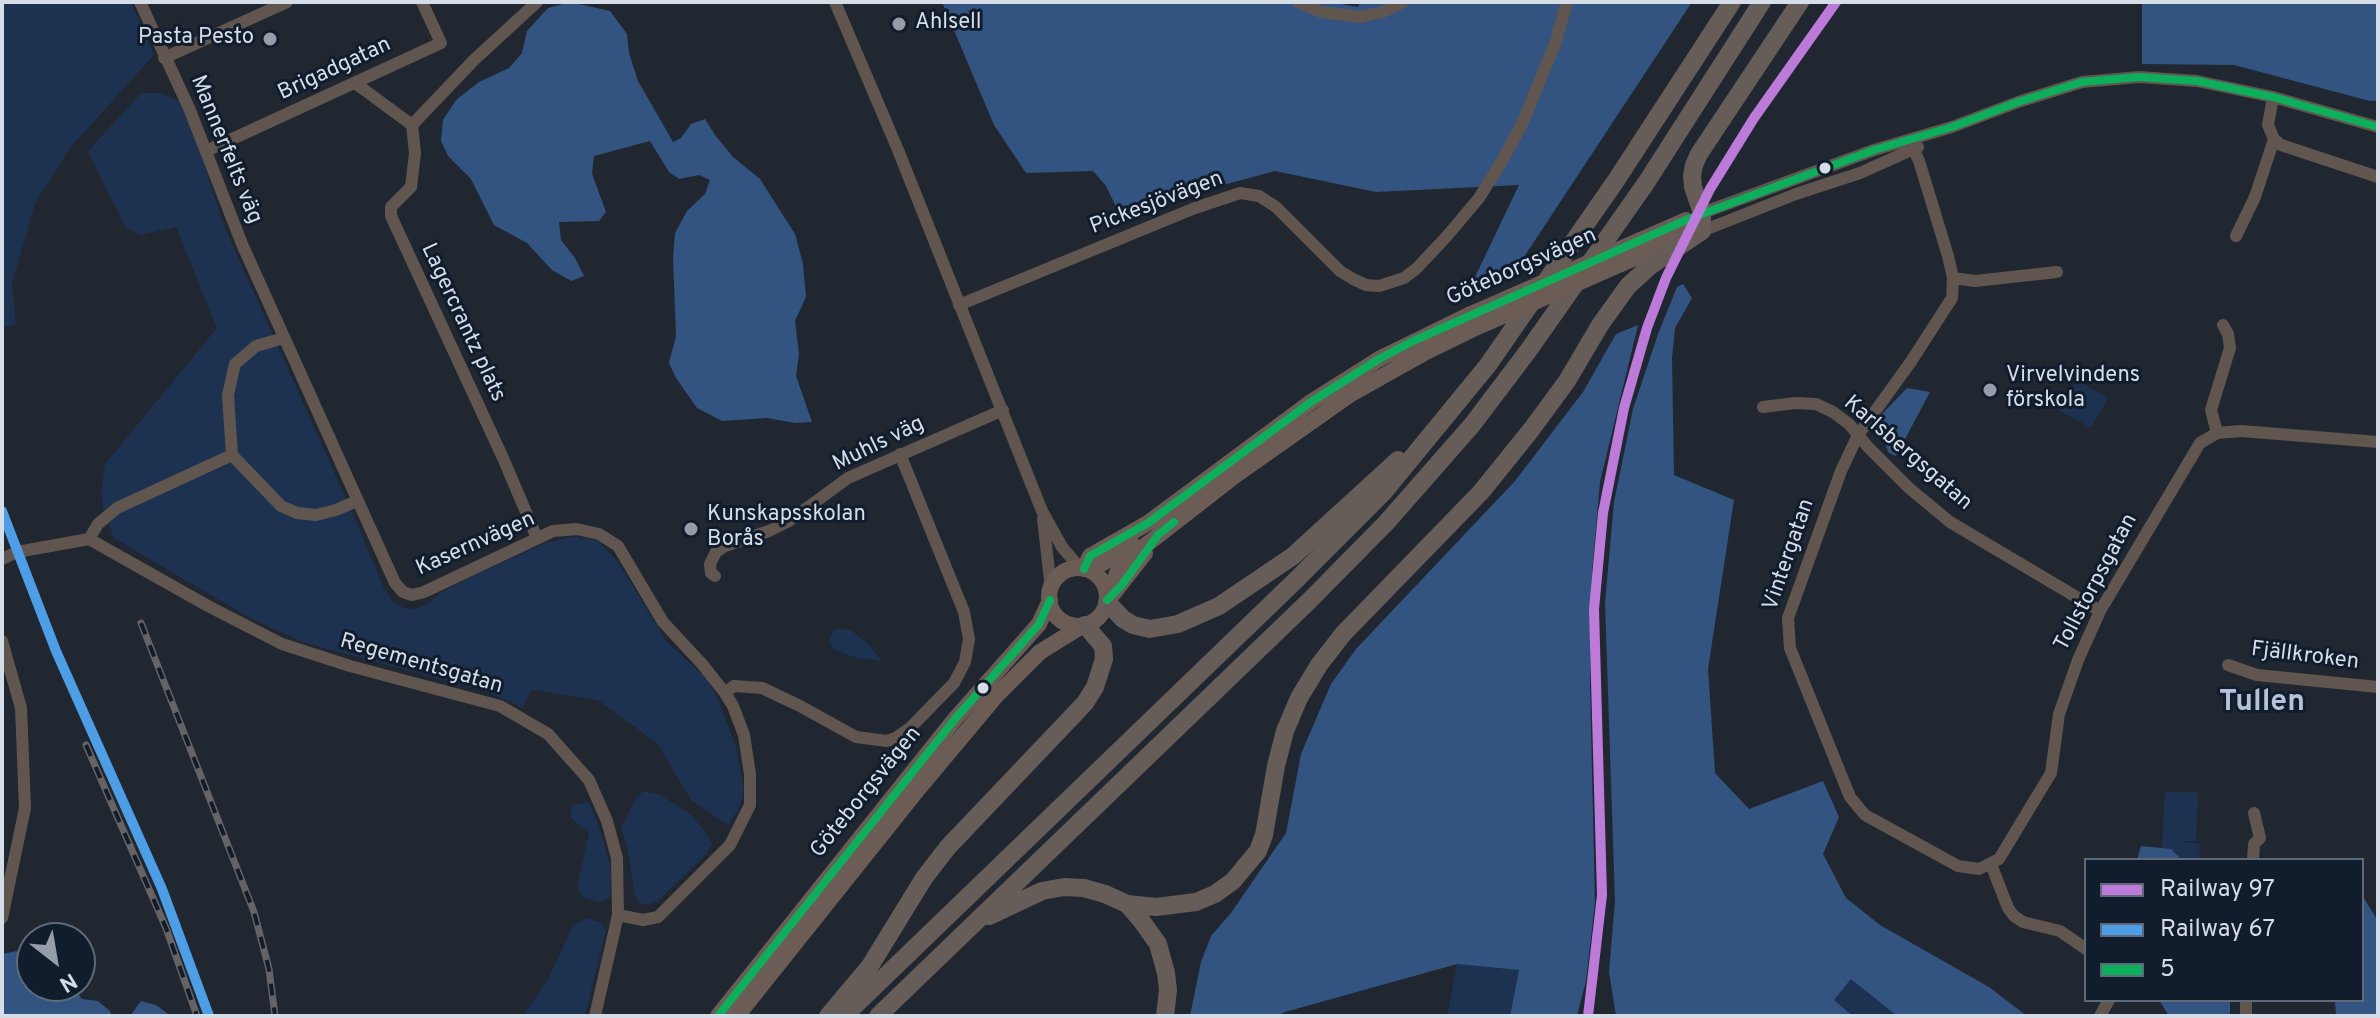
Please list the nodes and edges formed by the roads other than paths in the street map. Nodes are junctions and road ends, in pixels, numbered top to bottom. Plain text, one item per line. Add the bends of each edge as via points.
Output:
1 (140, 2) edge
2 (287, 2) edge
3 (422, 2) edge
4 (537, 2) edge
5 (835, 2) edge
6 (1298, 2) edge
7 (1403, 2) edge
8 (1567, 2) edge
9 (1732, 2) edge
10 (1762, 2) edge
11 (1800, 2) edge
12 (164, 58) junction
13 (355, 83) junction
14 (2273, 97) junction
15 (412, 125) junction
16 (1952, 127) junction
17 (2378, 127) edge
18 (2274, 139) junction
19 (1914, 150) junction
20 (206, 151) junction
21 (2378, 177) edge
22 (1697, 222) junction
23 (2236, 236) dead end
24 (1677, 240) joint
25 (2057, 272) dead end
26 (1953, 278) junction
27 (959, 305) junction
28 (1471, 322) junction
29 (2223, 325) dead end
30 (284, 338) junction
31 (1763, 407) dead end
32 (1003, 410) junction
33 (1450, 412) junction
34 (2217, 433) junction
35 (1858, 435) junction
36 (2378, 442) edge
37 (900, 454) junction
38 (232, 455) junction
39 (357, 501) junction
40 (1042, 511) junction
41 (1153, 529) junction
42 (537, 538) junction
43 (89, 539) junction
44 (2, 559) edge
45 (1082, 569) junction
46 (715, 576) dead end
47 (1050, 594) junction
48 (1108, 600) junction
49 (2100, 611) junction
50 (1084, 625) junction
51 (2, 641) edge
52 (2228, 665) dead end
53 (2378, 687) edge
54 (725, 693) junction
55 (2254, 813) dead end
56 (2253, 858) edge
57 (1991, 864) junction
58 (1127, 904) junction
59 (4, 912) edge
60 (618, 915) junction
61 (972, 924) junction
62 (2084, 948) edge
63 (595, 1016) edge
64 (718, 1016) edge
65 (737, 1016) edge
66 (828, 1016) edge
67 (844, 1016) edge
68 (878, 1016) edge
69 (1165, 1016) edge

1 - 12 street
2 - 12 street, Mannerfelts väg
3 - 13 street, Brigadgatan via 441,43
4 - 15 street
5 - 27 street
6 - 7 street via 1321,12 1360,17
8 - 27 street, Pickesjövägen via 1555,44 1502,161 1479,198 1404,278 1379,286 1353,279 1276,207 1259,196 1240,193
9 - 33 highway via 1617,179
10 - 61 highway via 1646,183 1472,425 1309,601
11 - 22 highway via 1694,165
12 - 20 street, Mannerfelts väg
13 - 15 street
13 - 20 street, Brigadgatan
14 - 16 street, Göteborgsvägen via 2197,81 2082,82
14 - 17 street, Göteborgsvägen
14 - 18 street via 2268,125
15 - 42 street, Lagercrantz plats via 411,187 390,213
16 - 19 street, Göteborgsvägen
16 - 22 street, Göteborgsvägen via 1874,150
18 - 21 street
18 - 23 street
19 - 22 street, Göteborgsvägen via 1749,212
19 - 26 street
20 - 30 street, Mannerfelts väg
22 - 24 highway via 1702,221
22 - 28 main road, Göteborgsvägen, bridge
22 - 58 highway via 1628,286 1567,381 1481,492 1319,665 1285,731 1264,835 1247,867 1196,902
24 - 28 main road, Göteborgsvägen, bridge
25 - 26 street via 1975,281
26 - 35 street, Vintergatan via 1946,309
27 - 32 street
28 - 41 main road, Göteborgsvägen via 1413,341 1346,379 1267,433
29 - 34 street via 2230,348 2211,410
30 - 38 street via 256,346 235,364 228,395
30 - 39 street, Mannerfelts väg
31 - 35 street, Karlsbergsgatan via 1816,404
32 - 37 street, Muhls väg
32 - 40 street
33 - 48 highway via 1293,556 1219,606 1178,624 1150,629 1123,619
33 - 67 highway via 1383,493 1294,582
34 - 36 street
34 - 49 street, Tollstorpsgatan via 2193,452
35 - 49 street, Karlsbergsgatan via 1950,522
35 - 57 street, Vintergatan via 1788,618 1790,648 1856,805 1865,815 1958,866 1979,869
37 - 46 street, Muhls väg via 848,478 789,521 725,546 709,569
37 - 54 street via 964,612 969,639 954,683 910,728 887,741 856,737 762,688 734,686
38 - 39 street via 281,506 297,513 316,515
38 - 43 street via 117,508
39 - 42 street, Kasernvägen via 395,583 412,595
40 - 45 street
40 - 47 street
41 - 45 main road, Göteborgsvägen via 1103,563
41 - 48 main road, Göteborgsvägen
42 - 54 street, Kasernvägen via 577,529 612,540 663,622
43 - 44 street
43 - 60 street, Regementsgatan via 282,644 500,706 548,734 589,780 607,821 618,866
45 - 47 main road, Göteborgsvägen via 1064,572
45 - 48 main road via 1100,577
47 - 50 main road via 1059,619
47 - 64 main road, Göteborgsvägen via 1039,624 955,719
48 - 50 main road, Göteborgsvägen via 1101,615
49 - 57 street, Tollstorpsgatan via 2059,714 2051,773 2010,844
50 - 65 main road, Göteborgsvägen via 1040,652 996,696
50 - 66 highway via 1103,646 1104,659 1085,703 948,847 870,966
51 - 59 street via 21,708 25,808
52 - 53 street, Fjällkroken via 2257,675
54 - 60 street, Kasernvägen via 744,735 750,774 750,805 737,832 664,913 653,920
55 - 56 street via 2260,838
57 - 62 street via 2014,916 2060,931
58 - 61 highway via 1084,888 1064,887 1042,891
58 - 69 highway via 1158,944 1168,990
60 - 63 street, Regementsgatan
61 - 68 highway

